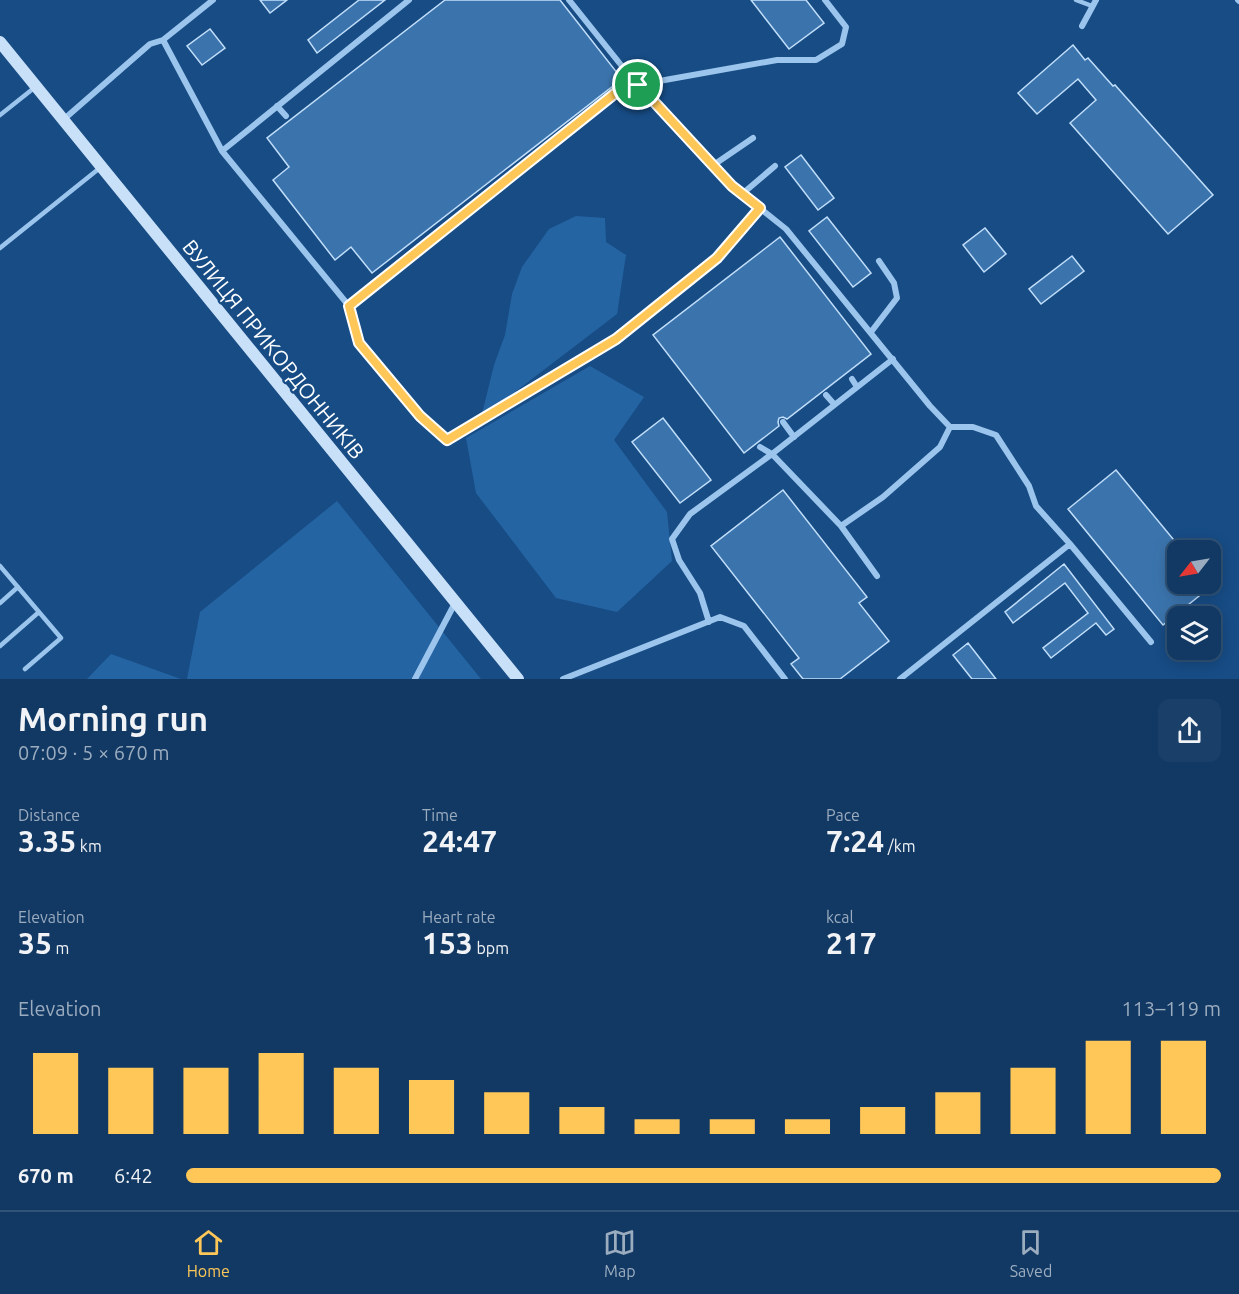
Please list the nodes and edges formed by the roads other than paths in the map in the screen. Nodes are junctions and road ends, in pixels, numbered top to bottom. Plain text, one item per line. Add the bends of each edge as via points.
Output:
1 (213, 0) edge
2 (409, 0) edge
3 (569, 0) edge
4 (825, 0) edge
5 (1076, 0) edge
6 (1094, 3) edge
7 (1082, 26) dead end
8 (163, 40) junction
9 (0, 42) edge
10 (635, 82) junction
11 (36, 86) junction
12 (277, 106) junction
13 (0, 115) edge
14 (286, 116) dead end
15 (63, 120) junction
16 (753, 138) dead end
17 (222, 151) junction
18 (712, 165) junction
19 (775, 166) dead end
20 (101, 167) junction
21 (742, 194) junction
22 (760, 208) junction
23 (0, 248) edge
24 (879, 261) dead end
25 (349, 306) junction
26 (871, 332) junction
27 (893, 360) junction
28 (852, 379) dead end
29 (857, 387) junction
30 (826, 395) dead end
31 (834, 404) junction
32 (783, 422) dead end
33 (950, 427) junction
34 (794, 437) junction
35 (760, 447) dead end
36 (772, 454) junction
37 (841, 526) junction
38 (1070, 544) junction
39 (0, 566) edge
40 (877, 576) dead end
41 (18, 587) junction
42 (0, 603) edge
43 (455, 603) junction
44 (39, 612) junction
45 (709, 622) junction
46 (1150, 642) dead end
47 (0, 646) edge
48 (25, 669) dead end
49 (415, 679) edge
50 (518, 679) edge
51 (563, 679) edge
52 (785, 679) edge
53 (900, 679) edge

1 - 8 street
2 - 12 street
3 - 10 street
4 - 10 street via 846,27 842,44 816,60 777,60
5 - 6 lane
6 - 7 street
8 - 15 street via 150,44
8 - 17 street
9 - 11 street, ВУЛИЦЯ ПРИКОРДОННИКІВ
10 - 18 street
10 - 25 street
11 - 13 lane
11 - 15 street, ВУЛИЦЯ ПРИКОРДОННИКІВ
12 - 14 street
12 - 17 street
15 - 20 street, ВУЛИЦЯ ПРИКОРДОННИКІВ
16 - 18 street
17 - 25 street
18 - 21 street
19 - 21 street
20 - 23 lane
20 - 43 street, ВУЛИЦЯ ПРИКОРДОННИКІВ
21 - 22 street
22 - 25 street via 717,258 616,339 447,440 420,416 359,343
22 - 26 street via 786,230
24 - 26 street via 894,283 897,298
26 - 27 street
27 - 29 street
27 - 33 street
28 - 29 street
29 - 31 street
30 - 31 street
31 - 34 street
32 - 34 street
33 - 37 street via 940,447 883,497
33 - 38 street via 973,427 996,435 1029,486 1036,506
34 - 36 street
35 - 36 street
36 - 37 street
36 - 45 street via 690,514 672,539 679,560 700,592
37 - 40 street
38 - 46 street
38 - 53 street
39 - 41 lane
41 - 42 lane
41 - 44 lane
43 - 49 street
43 - 50 street, ВУЛИЦЯ ПРИКОРДОННИКІВ
44 - 47 lane
44 - 48 lane via 61,638
45 - 51 street
45 - 52 street via 720,617 744,626

